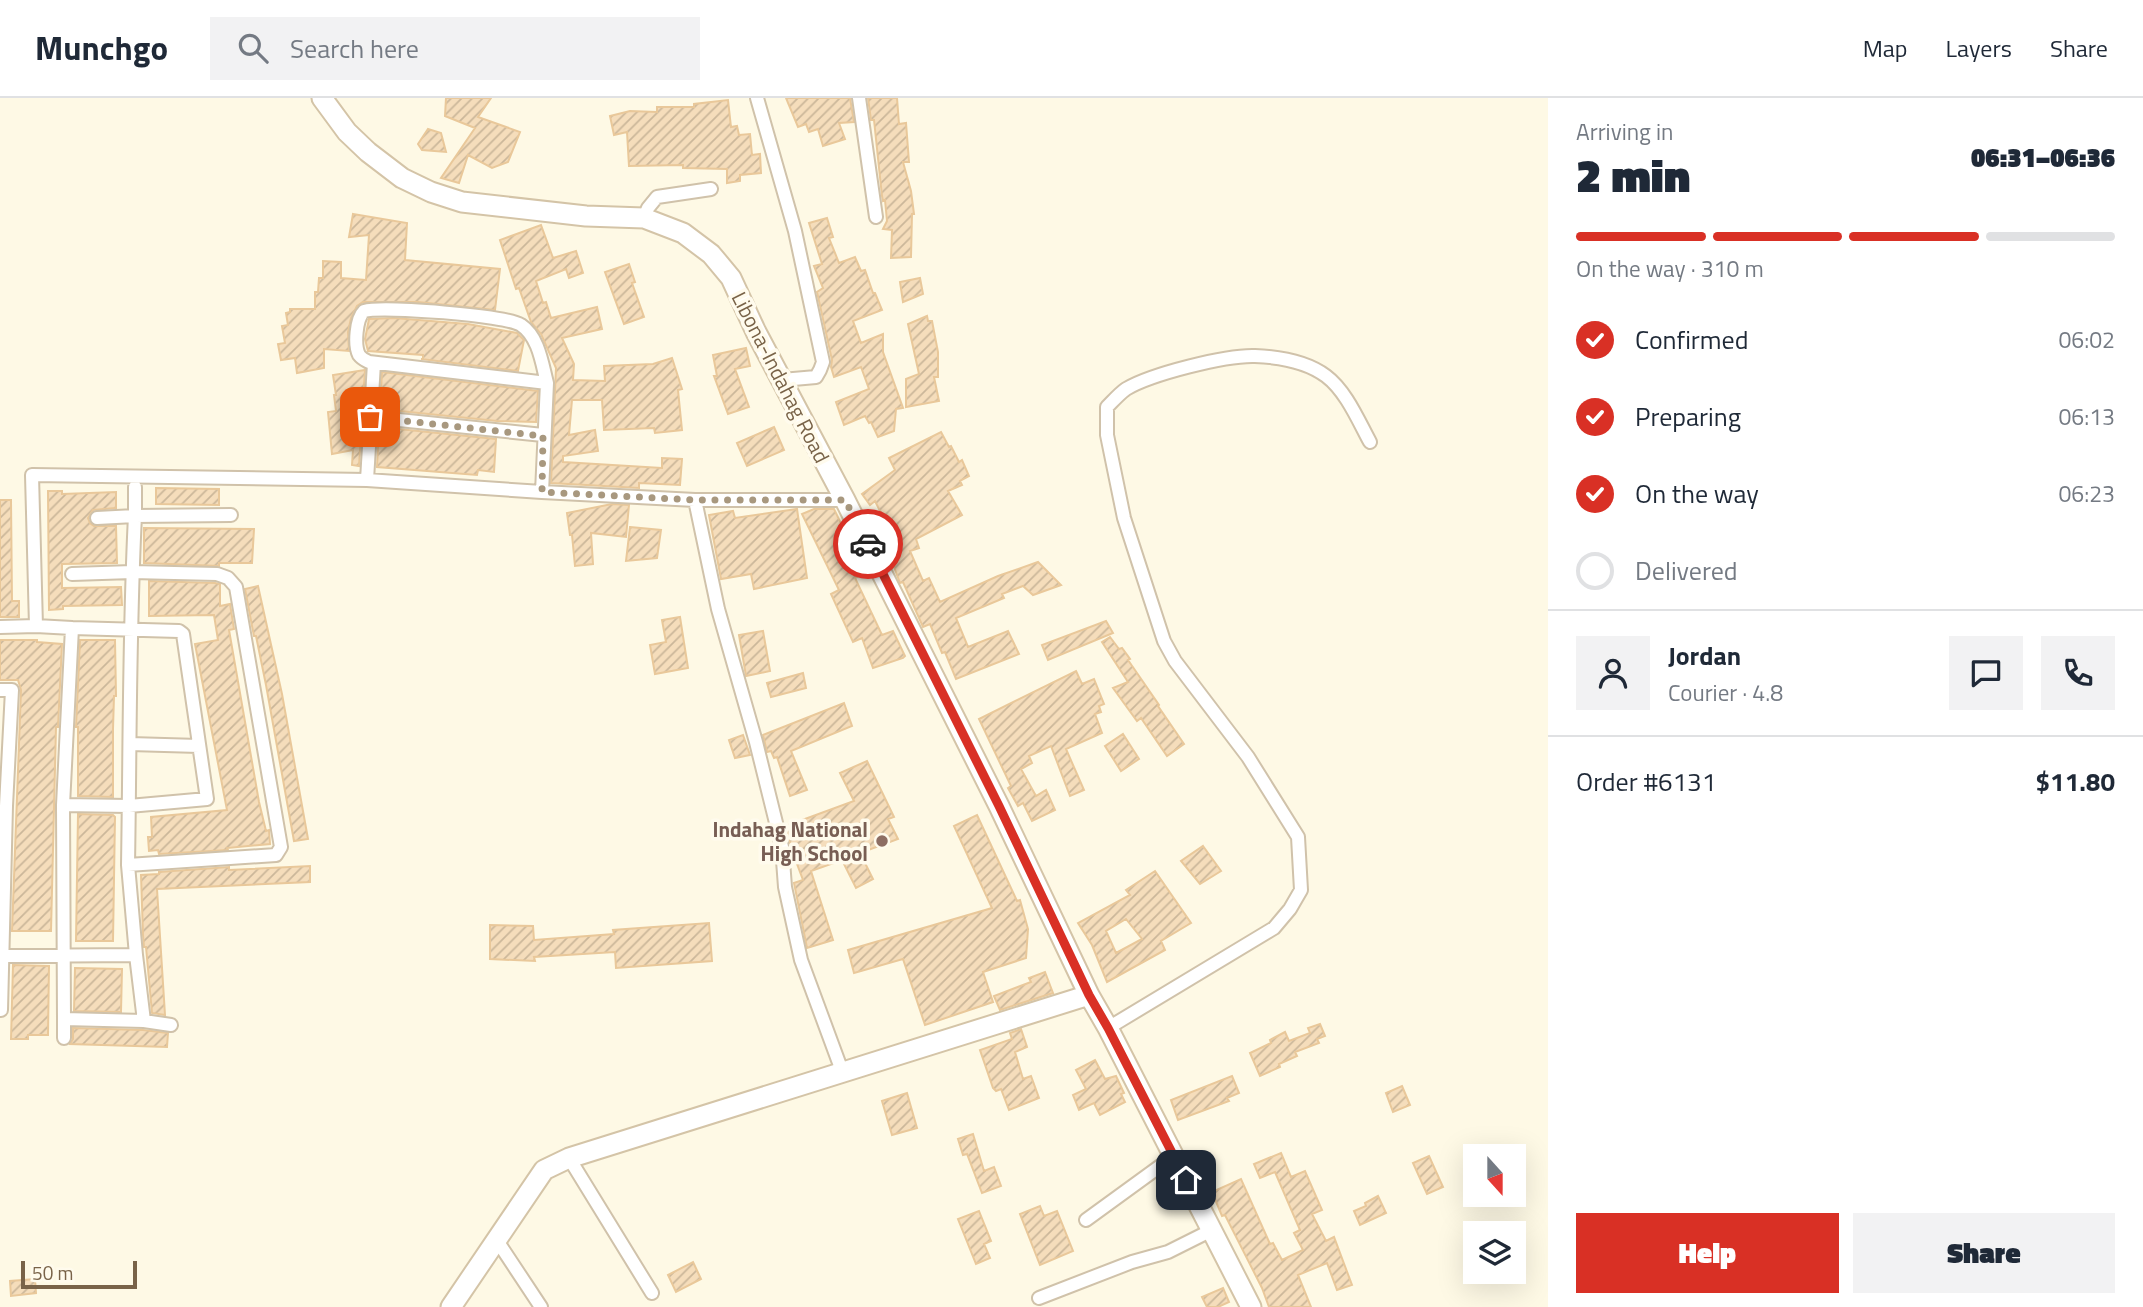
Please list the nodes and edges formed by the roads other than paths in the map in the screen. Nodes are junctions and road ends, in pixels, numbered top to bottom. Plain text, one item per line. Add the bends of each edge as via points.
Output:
1 (322, 98) edge
2 (757, 98) edge
3 (859, 98) edge
4 (712, 189) dead end
5 (644, 218) junction
6 (876, 218) dead end
7 (374, 363) junction
8 (782, 380) junction
9 (547, 383) junction
10 (370, 417) junction
11 (543, 436) junction
12 (1370, 442) dead end
13 (367, 480) junction
14 (135, 487) dead end
15 (542, 492) junction
16 (695, 500) junction
17 (845, 500) junction
18 (231, 515) dead end
19 (135, 516) junction
20 (97, 518) dead end
21 (132, 572) junction
22 (72, 574) dead end
23 (36, 626) junction
24 (0, 627) edge
25 (72, 628) junction
26 (131, 629) junction
27 (0, 690) edge
28 (130, 744) junction
29 (199, 746) junction
30 (63, 805) junction
31 (129, 806) junction
32 (128, 865) junction
33 (136, 955) junction
34 (2, 956) edge
35 (63, 956) junction
36 (1089, 995) junction
37 (1, 1010) edge
38 (64, 1018) junction
39 (144, 1021) junction
40 (171, 1025) dead end
41 (1108, 1028) junction
42 (64, 1038) dead end
43 (842, 1071) junction
44 (1174, 1156) junction
45 (569, 1158) junction
46 (1086, 1220) dead end
47 (1212, 1230) junction
48 (496, 1239) junction
49 (652, 1293) dead end
50 (1039, 1298) dead end
51 (451, 1307) edge
52 (541, 1307) edge
53 (1251, 1307) edge

1 - 5 main road, Libona-Indahag Road via 368,152 431,191 462,202
2 - 8 street via 795,231 823,362 816,377
3 - 6 street
4 - 5 street via 657,197
5 - 8 main road, Libona-Indahag Road via 682,233 711,254 731,278
7 - 9 street
7 - 9 street via 358,353 358,319 364,311 388,308 500,319 520,324 530,334 540,352
7 - 10 street
8 - 17 main road, Libona-Indahag Road
9 - 11 street
10 - 11 street
10 - 13 street
11 - 15 street
12 - 41 street via 1327,376 1303,363 1253,356 1152,377 1125,390 1107,407 1107,435 1124,518 1164,641 1248,757 1298,837 1301,890 1274,928
13 - 15 street
13 - 23 street via 32,475
14 - 19 street
15 - 16 street
16 - 17 street
16 - 43 street via 718,609 782,847 785,887 801,960
17 - 36 main road, Libona-Indahag Road
18 - 19 street
19 - 20 street
19 - 21 street
21 - 22 street
21 - 26 street
21 - 32 street via 217,574 236,587 281,847 276,855
23 - 24 street
23 - 25 street
25 - 26 street
25 - 30 street
26 - 28 street
26 - 29 street via 183,634
27 - 34 street via 12,690
28 - 29 street
28 - 31 street
29 - 31 street via 207,799
30 - 31 street
30 - 35 street
31 - 32 street
32 - 33 street
33 - 35 street
33 - 39 street
34 - 35 street
34 - 37 street
35 - 38 street
36 - 41 main road, Libona-Indahag Road
36 - 43 main road
38 - 39 street
38 - 42 street
39 - 40 street
41 - 44 main road, Libona-Indahag Road
43 - 45 main road
44 - 46 street
44 - 47 main road, Libona-Indahag Road
45 - 48 main road via 544,1170
45 - 49 street
47 - 50 street via 1168,1252
47 - 53 main road, Libona-Indahag Road
48 - 51 main road
48 - 52 street

